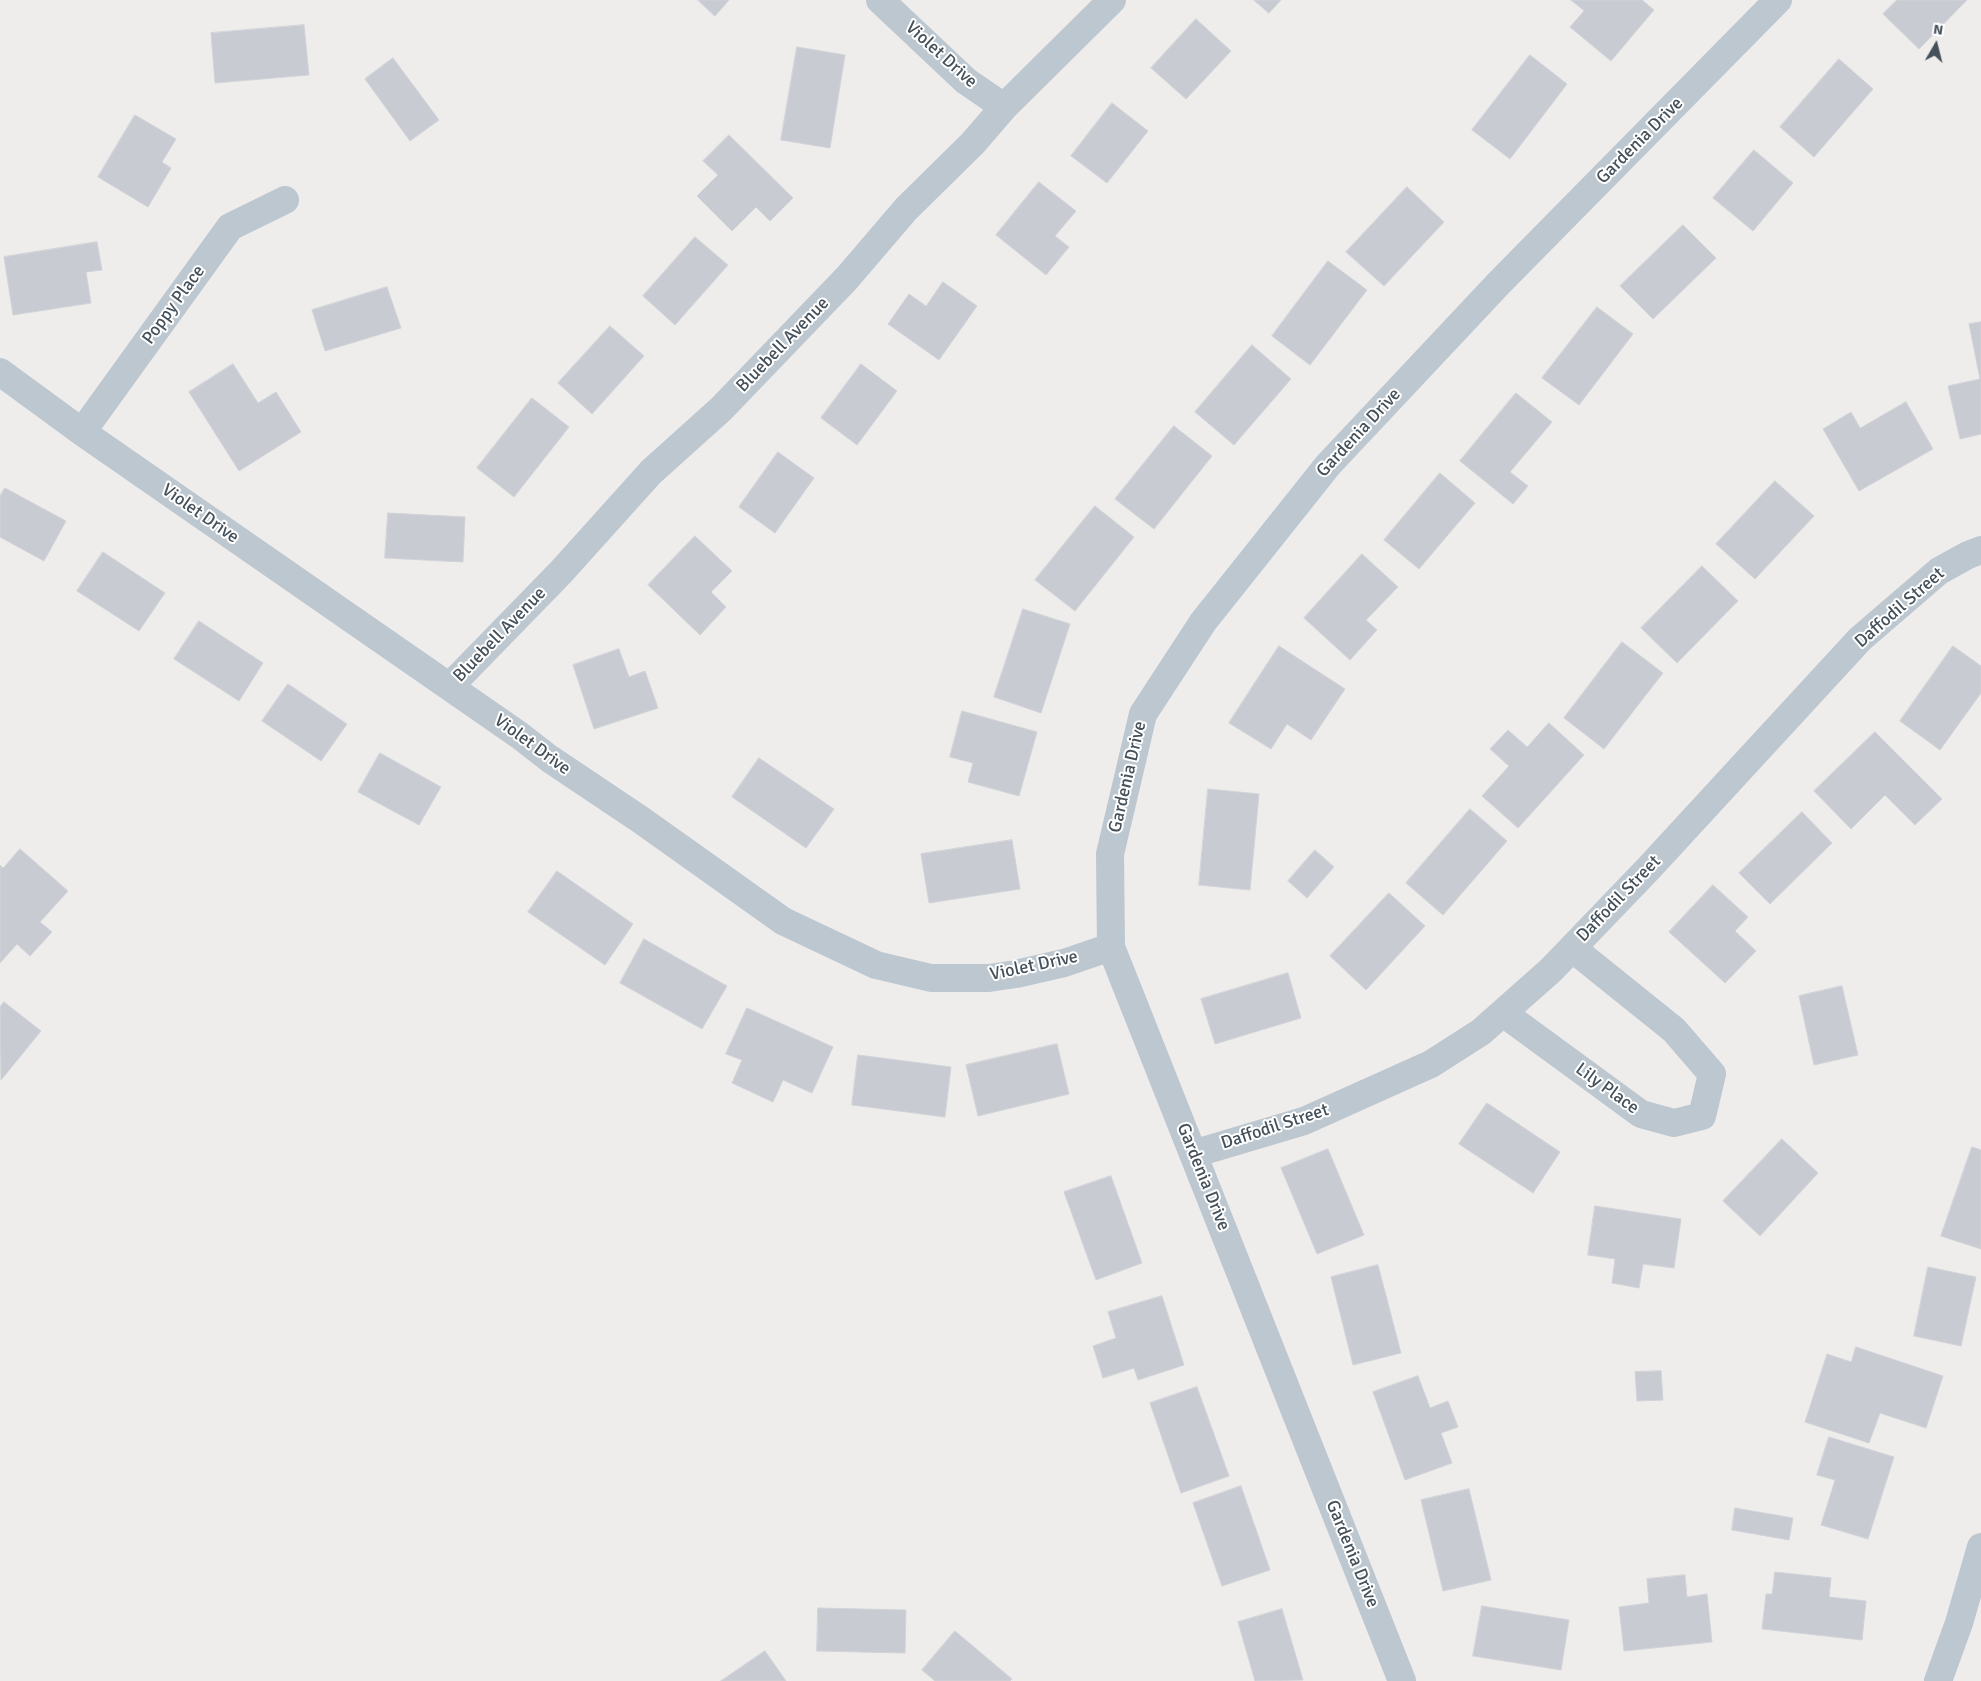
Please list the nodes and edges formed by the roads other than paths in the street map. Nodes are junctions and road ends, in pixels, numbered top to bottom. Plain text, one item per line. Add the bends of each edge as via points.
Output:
1 (880, 0) edge
2 (1112, 0) edge
3 (1778, 0) edge
4 (1004, 107) junction
5 (284, 200) dead end
6 (0, 372) edge
7 (82, 432) junction
8 (1981, 550) edge
9 (450, 686) junction
10 (1111, 947) junction
11 (1572, 948) junction
12 (1503, 1013) junction
13 (1193, 1154) junction
14 (1981, 1547) edge
15 (1402, 1681) edge
16 (1938, 1681) edge

1 - 4 street, Violet Drive via 966,81
2 - 4 street, Bluebell Avenue
3 - 10 street, Gardenia Drive via 1499,283 1328,465 1203,622 1143,714 1110,854
4 - 9 street, Bluebell Avenue via 973,143 906,209 847,278 721,409 651,472 561,572
5 - 7 street, Poppy Place via 230,227
6 - 7 street, Violet Drive
7 - 9 street, Violet Drive
8 - 11 street, Daffodil Street via 1939,571 1860,639
9 - 10 street, Violet Drive via 783,921 876,965 932,978 988,978 1064,963
10 - 13 street, Gardenia Drive
11 - 12 street, Daffodil Street
11 - 12 street, Lily Place via 1674,1030 1712,1074 1702,1116 1674,1123 1641,1114
12 - 13 street, Daffodil Street via 1481,1032 1431,1064 1304,1121
13 - 15 street, Gardenia Drive
14 - 16 street

